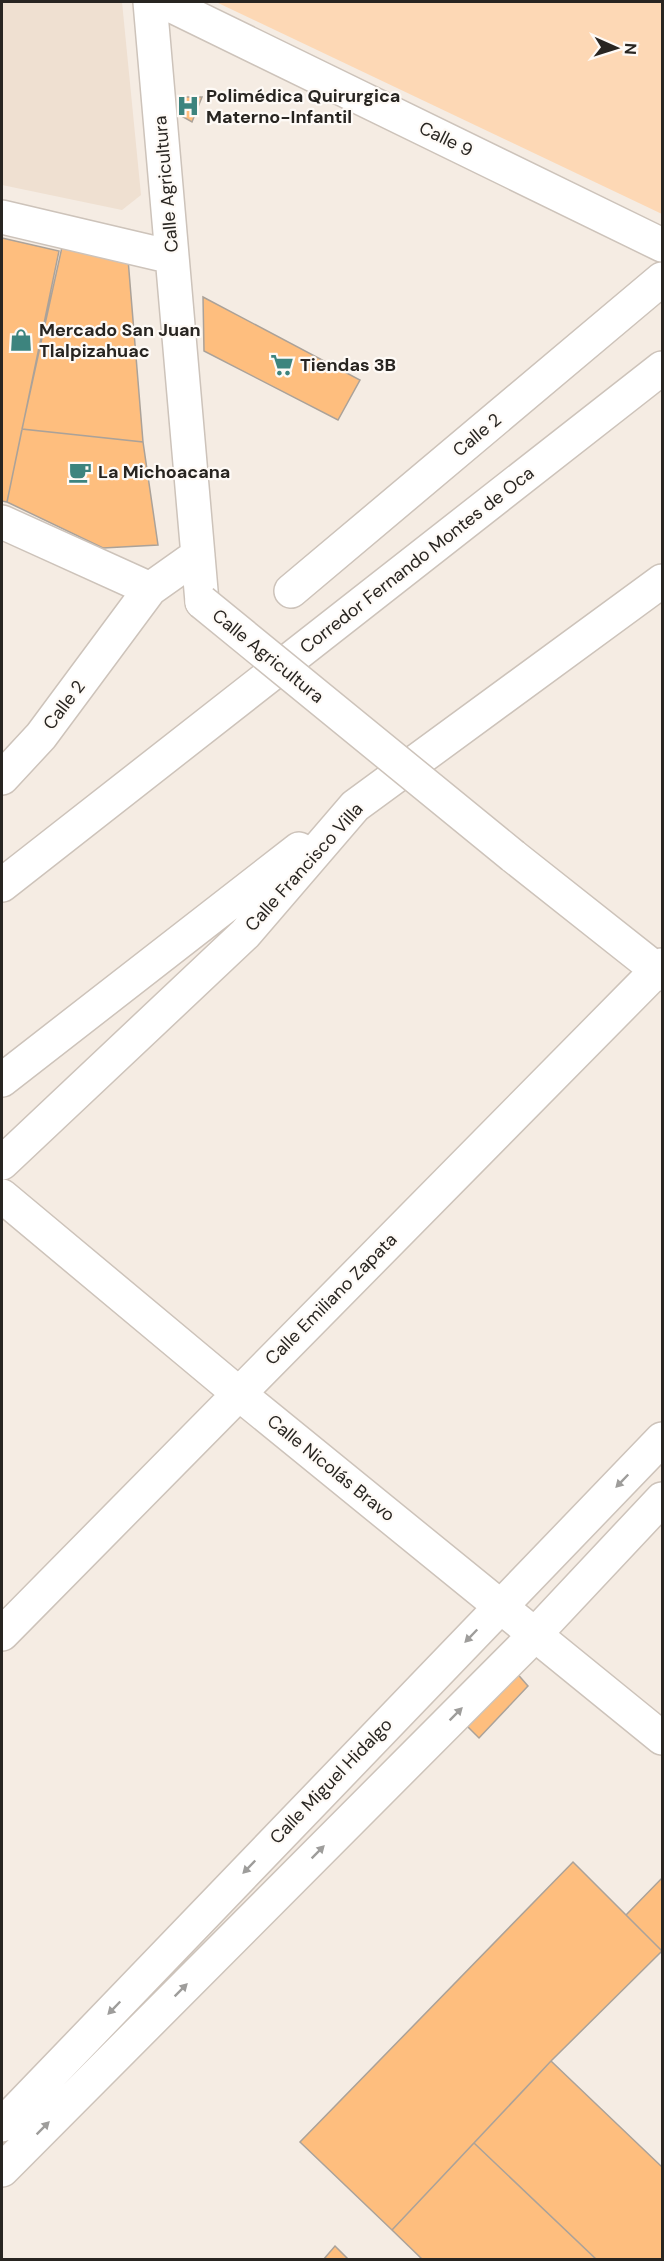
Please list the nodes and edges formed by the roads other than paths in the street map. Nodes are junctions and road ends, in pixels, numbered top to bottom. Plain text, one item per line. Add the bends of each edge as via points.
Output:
1 (150, 2) edge
2 (164, 2) edge
3 (2, 217) edge
4 (663, 245) edge
5 (172, 257) junction
6 (663, 279) edge
7 (663, 368) edge
8 (2, 522) edge
9 (198, 555) junction
10 (663, 581) edge
11 (150, 589) junction
12 (291, 591) dead end
13 (2, 778) edge
14 (355, 806) junction
15 (2, 885) edge
16 (661, 970) edge
17 (2, 1080) edge
18 (2, 1163) edge
19 (2, 1196) edge
20 (238, 1393) junction
21 (663, 1439) edge
22 (663, 1499) edge
23 (500, 1606) junction
24 (2, 1634) edge
25 (534, 1635) junction
26 (663, 1738) edge
27 (2, 2125) edge
28 (2, 2170) edge

1 - 5 street, Calle Agricultura
2 - 4 street, Calle 9
3 - 5 street
5 - 9 street, Calle Agricultura
6 - 12 street, Calle 2
7 - 15 street, Corredor Fernando Montes de Oca
8 - 11 street
9 - 11 street, Calle 2
9 - 16 street, Calle Agricultura, bridge via 202,602 513,856
10 - 14 street, Calle Francisco Villa
11 - 13 street, Calle 2 via 41,736
14 - 17 street
14 - 18 street, Calle Francisco Villa via 245,934
16 - 20 street, Calle Emiliano Zapata
19 - 20 street, Calle Nicolás Bravo
20 - 23 street, Calle Nicolás Bravo
20 - 24 street, Calle Emiliano Zapata
21 -> 23 street, Calle Miguel Hidalgo
22 - 25 street
23 - 25 street, Calle Nicolás Bravo
23 -> 27 street, Calle Miguel Hidalgo
25 - 26 street, Calle Nicolás Bravo
28 -> 25 street

